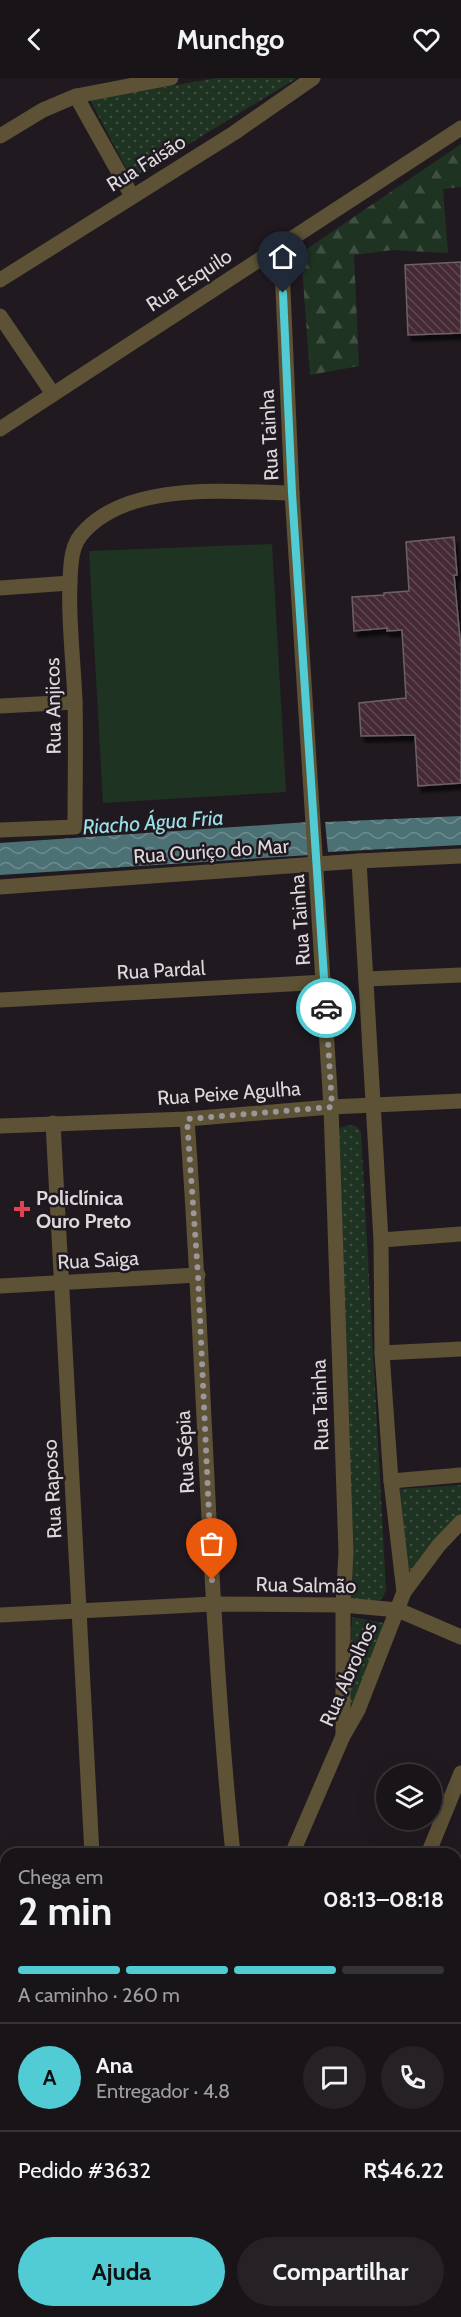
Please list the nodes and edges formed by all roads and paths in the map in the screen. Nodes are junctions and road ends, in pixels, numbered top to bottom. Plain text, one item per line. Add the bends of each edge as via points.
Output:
1 (171, 78) edge
2 (313, 78) edge
3 (76, 96) junction
4 (461, 128) edge
5 (0, 136) edge
6 (132, 196) junction
7 (281, 245) junction
8 (0, 280) edge
9 (0, 316) edge
10 (53, 394) junction
11 (0, 429) edge
12 (292, 493) junction
13 (70, 583) junction
14 (0, 588) edge
15 (75, 702) junction
16 (0, 706) edge
17 (0, 830) edge
18 (461, 856) edge
19 (317, 861) junction
20 (358, 861) junction
21 (0, 886) edge
22 (461, 975) edge
23 (366, 979) junction
24 (325, 982) junction
25 (0, 1000) edge
26 (461, 1101) edge
27 (371, 1106) junction
28 (332, 1107) junction
29 (187, 1119) junction
30 (53, 1123) junction
31 (0, 1126) edge
32 (461, 1234) edge
33 (381, 1240) junction
34 (198, 1275) junction
35 (62, 1283) junction
36 (0, 1286) edge
37 (461, 1349) edge
38 (382, 1353) junction
39 (461, 1475) edge
40 (391, 1481) junction
41 (461, 1522) edge
42 (404, 1592) junction
43 (213, 1604) junction
44 (344, 1605) junction
45 (398, 1610) junction
46 (80, 1612) junction
47 (0, 1615) edge
48 (461, 1637) edge
49 (344, 1736) junction
50 (461, 1773) edge
51 (92, 1848) edge
52 (232, 1848) edge
53 (295, 1848) edge
54 (430, 1848) edge

1 - 3 street
2 - 6 street, Rua Faisão
3 - 5 street
3 - 6 street
4 - 7 street, Rua Esquilo
6 - 8 street, Rua Faisão
7 - 10 street, Rua Esquilo
7 - 12 street, Rua Tainha
9 - 10 street
10 - 11 street, Rua Esquilo
12 - 13 street, Rua Anjicos via 194,491 152,496 111,511 90,525 74,545
12 - 19 street, Rua Tainha
13 - 14 street
13 - 15 street, Rua Anjicos
15 - 16 street
15 - 17 street, Rua Anjicos via 75,827
18 - 20 street, Rua Ouriço do Mar
19 - 20 street, Rua Ouriço do Mar
19 - 21 street, Rua Ouriço do Mar
19 - 24 street, Rua Tainha
20 - 23 street
22 - 23 street
23 - 27 street
24 - 25 street, Rua Pardal
24 - 28 street, Rua Tainha
26 - 27 street, Rua Peixe Agulha
27 - 28 street, Rua Peixe Agulha
27 - 33 street
28 - 29 street, Rua Peixe Agulha
28 - 44 street, Rua Tainha via 346,1553
29 - 30 street, Rua Peixe Agulha
29 - 34 street, Rua Sépia
30 - 31 street, Rua Peixe Agulha
30 - 35 street, Rua Raposo
32 - 33 street
33 - 38 street
34 - 35 street, Rua Saiga
34 - 43 street, Rua Sépia
35 - 36 street, Rua Saiga
35 - 46 street, Rua Raposo
37 - 38 street
38 - 40 street
39 - 40 street
40 - 42 street
41 - 42 street, Rua Abrolhos
42 - 45 street, Rua Abrolhos
43 - 44 street, Rua Salmão
43 - 46 street, Rua Salmão
43 - 52 street, Rua Sépia via 220,1731
44 - 45 street, Rua Salmão
44 - 49 street, Rua Tainha
45 - 48 street, Rua Salmão
45 - 49 street, Rua Abrolhos
46 - 47 street, Rua Salmão
46 - 51 street, Rua Raposo
49 - 53 street, Rua Abrolhos
50 - 54 street

